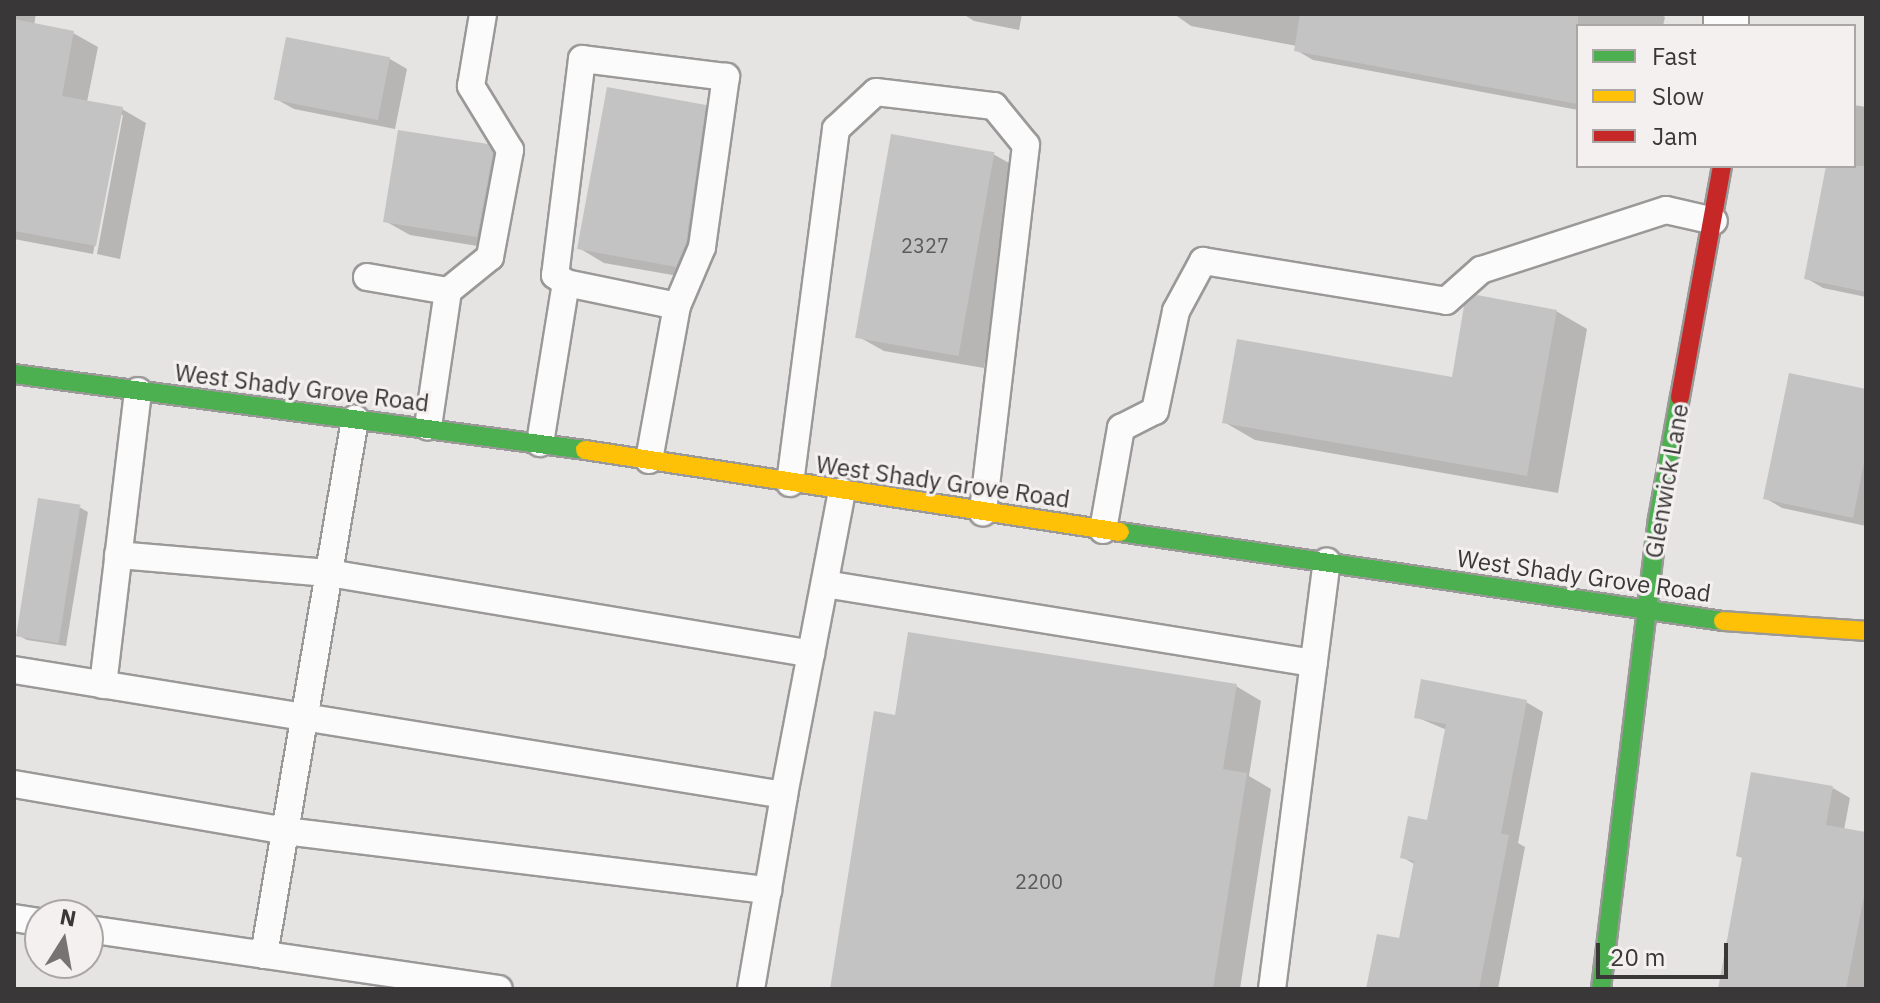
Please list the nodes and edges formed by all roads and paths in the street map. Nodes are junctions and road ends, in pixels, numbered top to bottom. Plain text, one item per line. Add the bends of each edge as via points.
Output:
1 (483, 14) edge
2 (1722, 168) edge
3 (1714, 221) junction
4 (367, 277) dead end
5 (566, 283) junction
6 (448, 291) junction
7 (677, 306) junction
8 (14, 374) edge
9 (138, 391) junction
10 (355, 419) junction
11 (428, 427) junction
12 (540, 443) junction
13 (649, 460) junction
14 (790, 483) junction
15 (842, 491) junction
16 (983, 512) junction
17 (1103, 530) junction
18 (118, 555) junction
19 (1327, 562) junction
20 (329, 573) junction
21 (825, 584) junction
22 (1647, 609) junction
23 (1866, 631) edge
24 (811, 654) junction
25 (1314, 663) junction
26 (14, 670) edge
27 (103, 685) junction
28 (304, 717) junction
29 (14, 784) edge
30 (784, 795) junction
31 (285, 831) junction
32 (768, 890) junction
33 (104, 931) edge
34 (264, 955) junction
35 (499, 989) edge
36 (751, 989) edge
37 (1272, 989) edge
38 (1601, 989) edge

1 - 6 lane via 471,86 510,150 490,257
2 - 3 main road, Glenwick Lane
3 - 17 lane via 1666,210 1481,270 1446,301 1203,261 1176,311 1155,411 1121,428
3 - 22 main road, Glenwick Lane via 1658,519
4 - 6 lane
5 - 7 lane
5 - 7 lane via 555,275 582,59 726,77 702,247
5 - 12 lane
6 - 11 lane
7 - 13 lane
8 - 9 main road, West Shady Grove Road
9 - 10 main road, West Shady Grove Road
9 - 18 lane
10 - 11 main road, West Shady Grove Road
10 - 20 lane
11 - 12 main road, West Shady Grove Road
12 - 13 main road, West Shady Grove Road
13 - 14 main road, West Shady Grove Road
14 - 15 main road, West Shady Grove Road
14 - 16 lane via 836,129 876,92 994,106 1026,145
15 - 16 main road, West Shady Grove Road
15 - 21 lane
16 - 17 main road, West Shady Grove Road
17 - 19 main road, West Shady Grove Road
18 - 20 lane
18 - 27 lane
19 - 22 main road, West Shady Grove Road
19 - 25 lane
20 - 24 lane
20 - 28 lane
21 - 24 lane
21 - 25 lane
22 - 23 main road, West Shady Grove Road via 1752,625
22 - 38 main road, Glenwick Lane
24 - 30 lane
25 - 37 lane
26 - 27 lane
27 - 28 lane
28 - 30 lane
28 - 31 lane
29 - 31 lane
30 - 32 lane
31 - 32 lane
31 - 34 lane
32 - 36 lane
33 - 34 lane
34 - 35 lane

